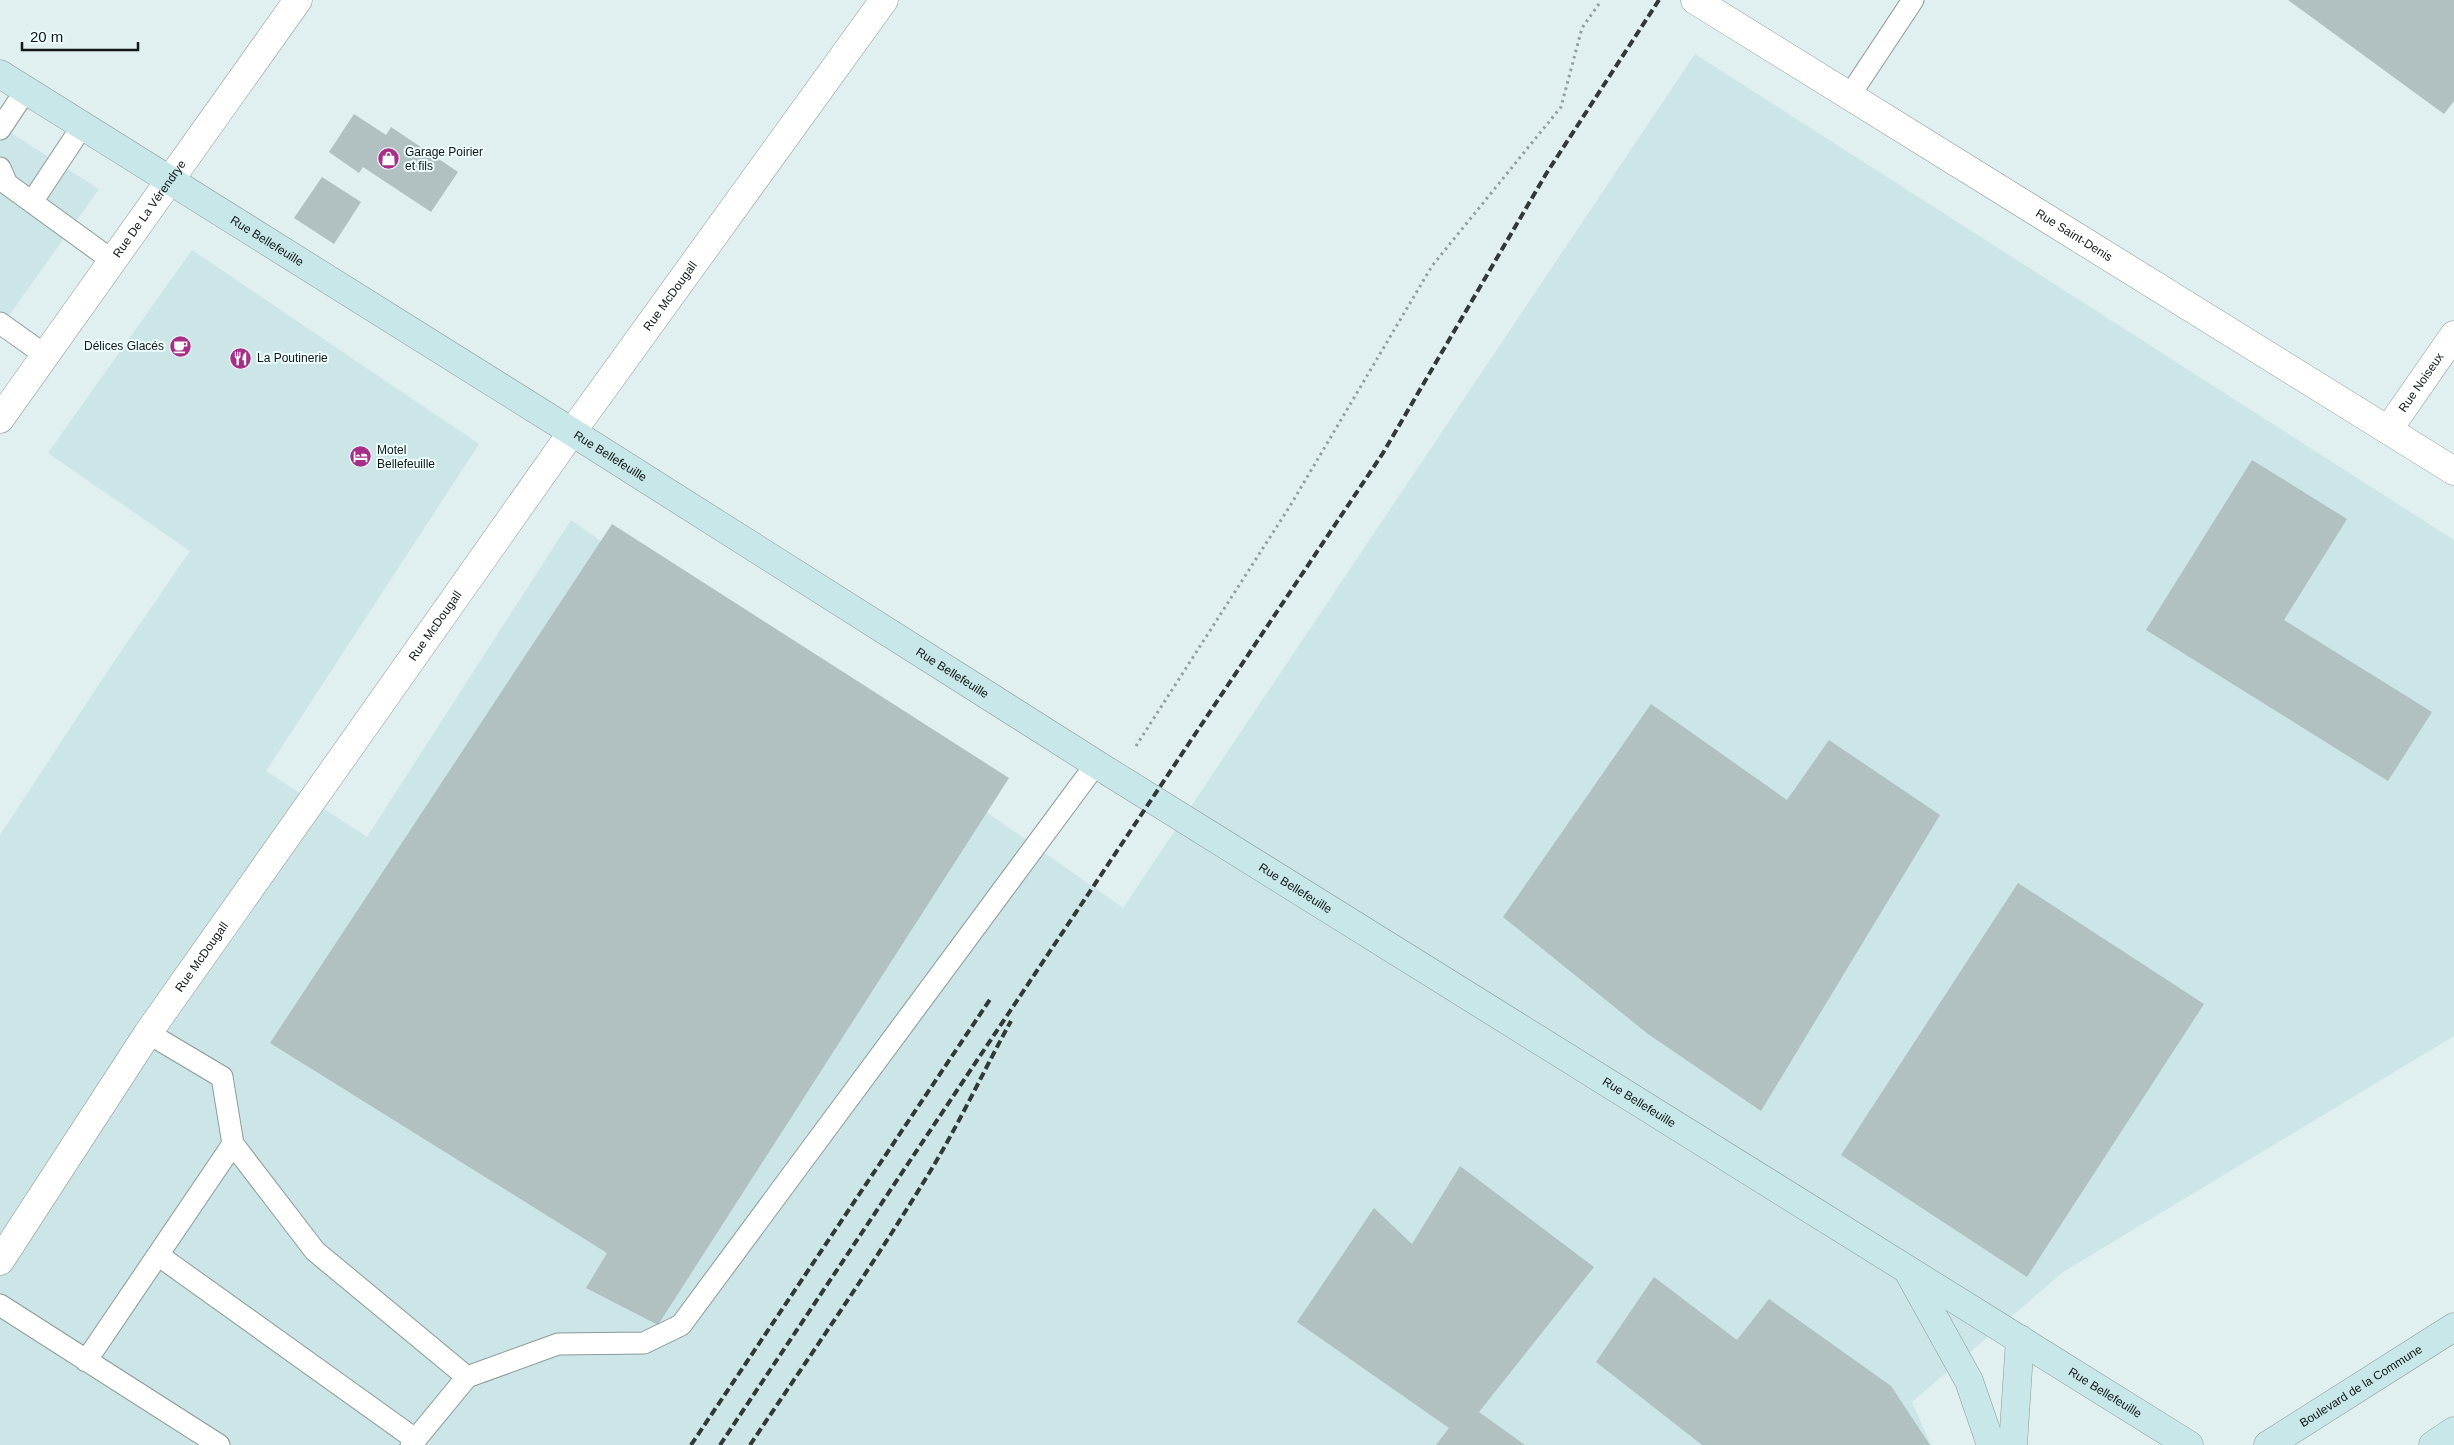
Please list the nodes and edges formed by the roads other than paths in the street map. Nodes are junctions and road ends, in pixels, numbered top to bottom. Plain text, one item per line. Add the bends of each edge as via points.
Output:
1 (298, 0) edge
2 (884, 0) edge
3 (1696, 0) edge
4 (1913, 0) edge
5 (0, 74) edge
6 (26, 90) junction
7 (1850, 96) junction
8 (83, 125) junction
9 (0, 129) edge
10 (0, 168) edge
11 (170, 180) junction
12 (32, 202) junction
13 (112, 261) junction
14 (0, 323) edge
15 (2454, 335) edge
16 (46, 355) junction
17 (0, 419) edge
18 (2388, 430) junction
19 (572, 432) junction
20 (2454, 471) edge
21 (1096, 764) junction
22 (148, 1033) junction
23 (233, 1144) junction
24 (158, 1255) junction
25 (0, 1261) edge
26 (1906, 1268) junction
27 (0, 1305) edge
28 (2454, 1327) edge
29 (2020, 1339) junction
30 (86, 1361) junction
31 (467, 1377) junction
32 (2454, 1431) edge
33 (413, 1442) edge
34 (220, 1445) edge
35 (1991, 1445) edge
36 (2013, 1445) edge
37 (2189, 1445) edge
38 (2268, 1445) edge
39 (2433, 1445) edge

1 - 11 street, Rue De La Vérendrye
2 - 19 street, Rue McDougall
3 - 7 street, Rue Saint-Denis
4 - 7 lane
5 - 6 main road, Rue Bellefeuille
6 - 8 main road, Rue Bellefeuille
6 - 9 lane
7 - 18 street, Rue Saint-Denis
8 - 11 main road, Rue Bellefeuille
8 - 12 lane
10 - 12 lane via 7,184
11 - 13 street, Rue De La Vérendrye
11 - 19 main road, Rue Bellefeuille
12 - 13 lane
13 - 16 street, Rue De La Vérendrye
14 - 16 lane
15 - 18 street, Rue Noiseux
16 - 17 street, Rue De La Vérendrye
18 - 20 street, Rue Saint-Denis
19 - 21 main road, Rue Bellefeuille
19 - 22 street, Rue McDougall
21 - 26 main road, Rue Bellefeuille
21 - 31 lane via 681,1325 644,1343 558,1344
22 - 23 lane via 222,1077
22 - 25 street, Rue McDougall
23 - 24 lane
23 - 31 lane via 315,1251
24 - 30 lane
24 - 33 lane
26 - 29 main road, Rue Bellefeuille
26 - 35 main road, Rue Bellefeuille via 1969,1381
27 - 30 lane
28 - 38 main road, Boulevard de la Commune
29 - 36 main road
29 - 37 main road, Rue Bellefeuille
30 - 34 lane
31 - 33 lane
32 - 39 main road

